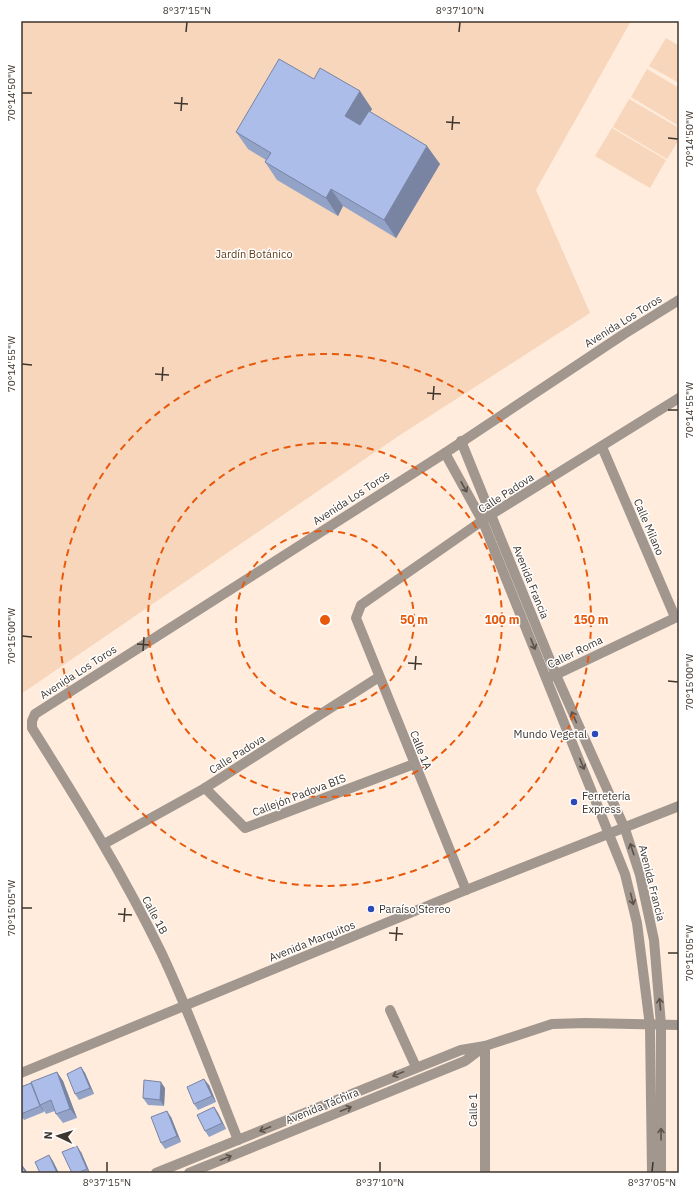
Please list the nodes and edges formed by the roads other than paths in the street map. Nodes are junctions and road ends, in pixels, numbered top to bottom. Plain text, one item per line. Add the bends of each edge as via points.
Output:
1 (679, 300) edge
2 (679, 398) edge
3 (461, 441) junction
4 (602, 447) junction
5 (445, 453) junction
6 (492, 514) junction
7 (483, 522) junction
8 (677, 617) edge
9 (356, 618) joint
10 (379, 677) junction
11 (551, 677) junction
12 (35, 714) joint
13 (414, 764) junction
14 (205, 788) junction
15 (679, 806) edge
16 (625, 829) junction
17 (610, 834) junction
18 (104, 844) junction
19 (466, 890) junction
20 (186, 1006) junction
21 (390, 1010) dead end
22 (661, 1025) junction
23 (679, 1025) edge
24 (650, 1026) junction
25 (485, 1046) junction
26 (416, 1067) junction
27 (21, 1073) edge
28 (238, 1140) junction
29 (156, 1173) edge
30 (189, 1173) edge
31 (485, 1173) edge
32 (652, 1173) edge
33 (661, 1173) edge

1 - 3 street, Avenida Los Toros
2 - 4 street, Calle Padova
3 - 5 street, Avenida Los Toros
3 - 6 street, Avenida Francia
4 - 6 street, Calle Padova
4 - 8 street, Calle Milano
5 -> 7 street, Avenida Francia
5 - 12 street, Avenida Los Toros
6 - 7 street, Calle Padova
6 - 11 street, Avenida Francia
7 - 9 street, Calle Padova via 361,605
7 -> 11 street, Avenida Francia
8 - 11 street, Caller Roma
9 - 10 street, Calle 1A
10 - 13 street, Calle 1A
10 - 14 street, Calle Padova
16 -> 11 street, Avenida Francia
11 -> 17 street, Avenida Francia
12 - 18 street, Calle 1B via 32,728
13 - 14 street, Callejón Padova BIS via 245,828
13 - 19 street, Calle 1A
14 - 18 street, Calle Padova
15 - 16 street, Avenida Marquitos
16 - 17 street, Avenida Marquitos
22 -> 16 street, Avenida Francia via 654,940 640,875
17 - 19 street, Avenida Marquitos
17 -> 24 street, Avenida Francia via 625,874 638,923
18 - 20 street, Calle 1B
19 - 20 street, Avenida Marquitos
20 - 27 street, Avenida Marquitos
20 - 28 street, Calle 1B
21 - 26 street
22 - 23 street
22 - 24 street
33 -> 22 street, Avenida Francia
24 - 25 street via 552,1024
24 - 32 street, Avenida Francia
25 - 26 street via 461,1050
30 -> 25 street, Avenida Táchira via 465,1061
25 - 31 street, Calle 1
26 -> 28 street
28 - 29 street

